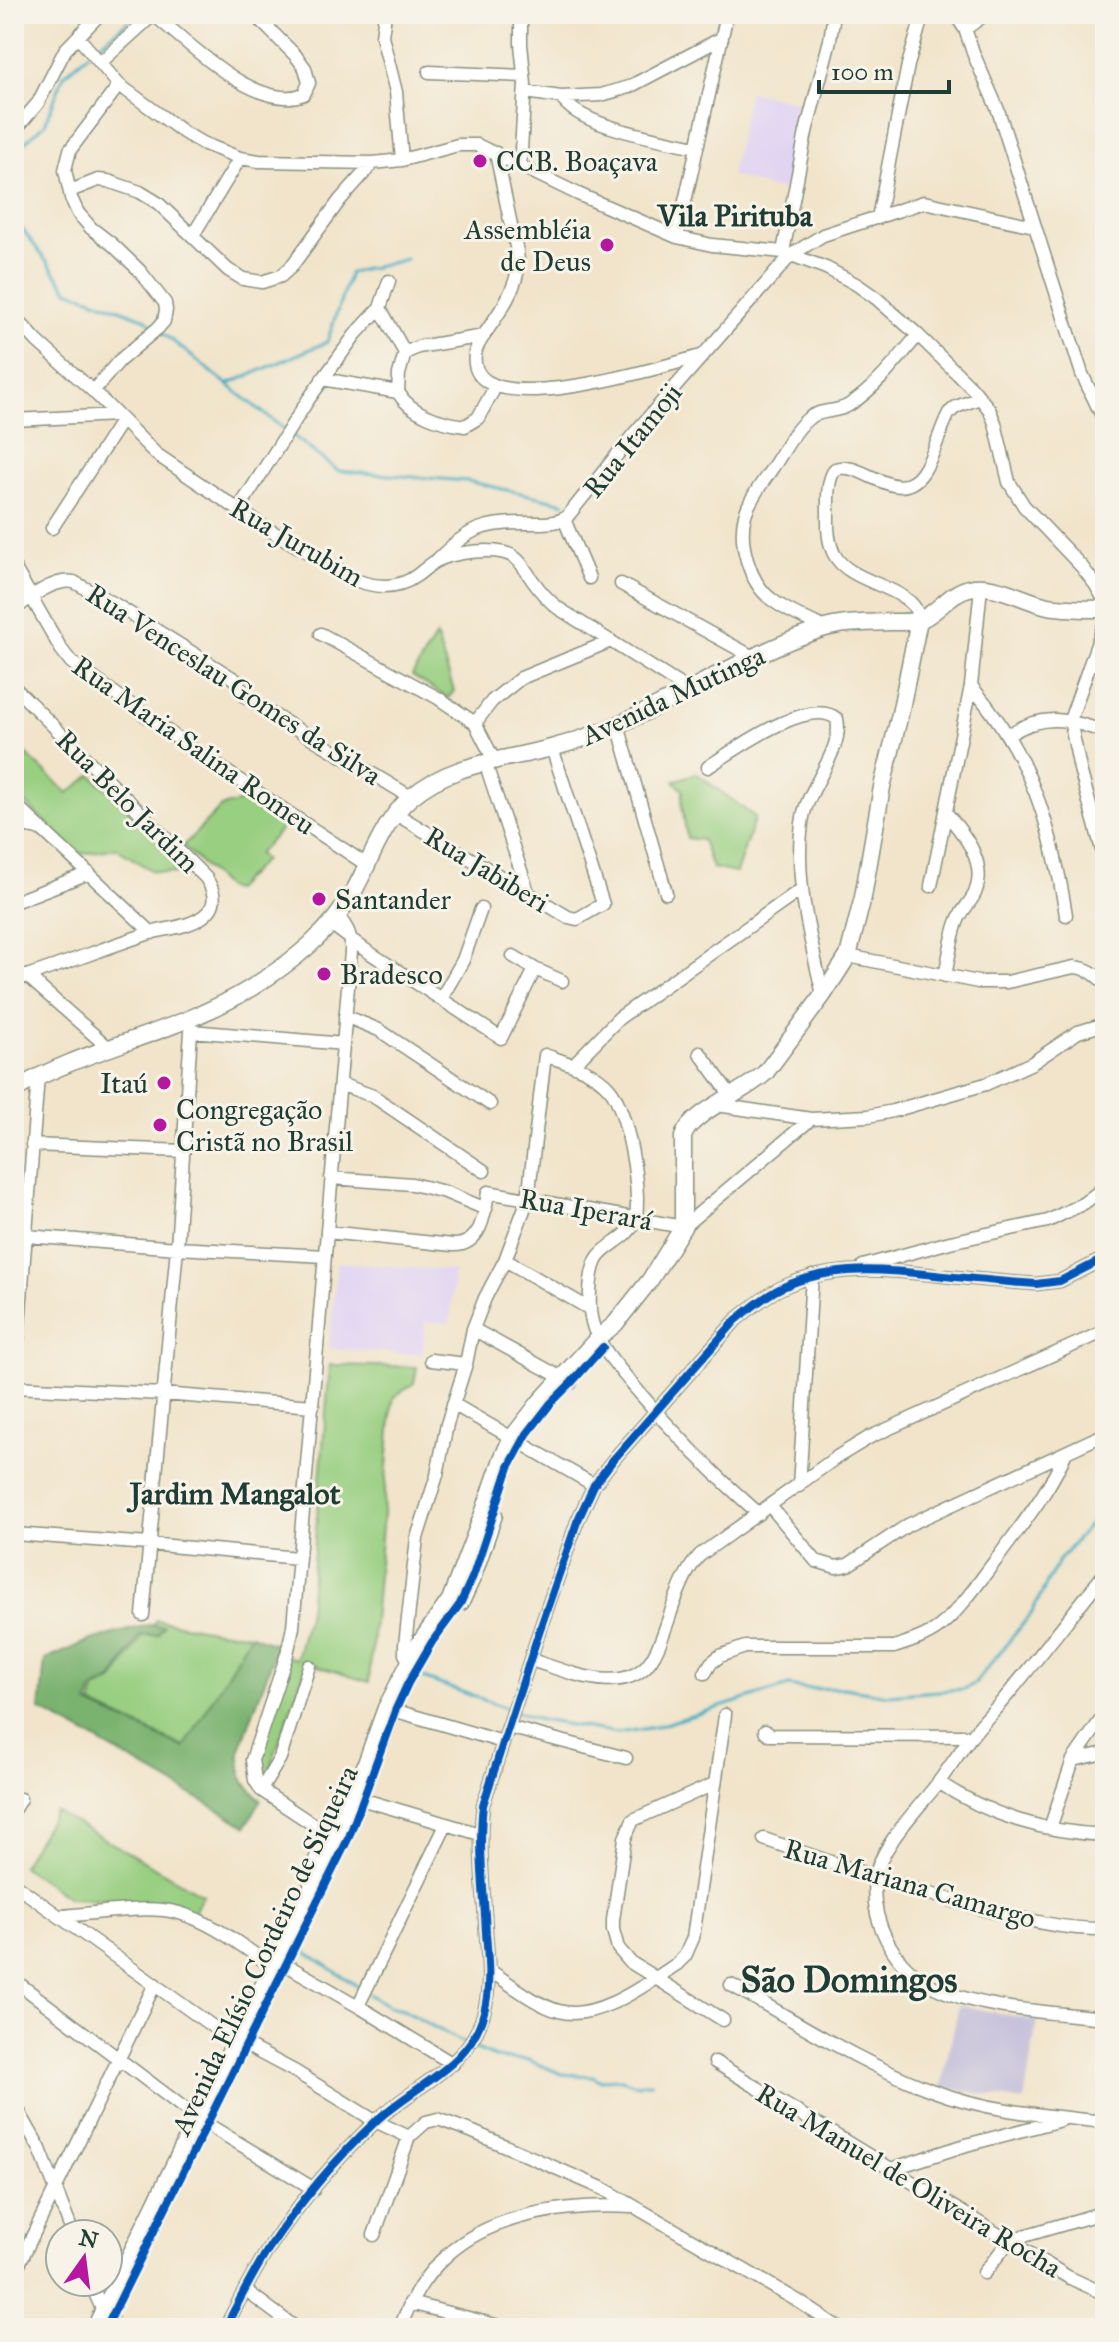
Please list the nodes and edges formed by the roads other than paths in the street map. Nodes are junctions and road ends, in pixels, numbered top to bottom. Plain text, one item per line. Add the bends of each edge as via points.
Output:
1 (154, 14) edge
2 (254, 14) edge
3 (385, 14) edge
4 (521, 14) edge
5 (834, 14) edge
6 (923, 14) edge
7 (955, 14) edge
8 (986, 14) edge
9 (98, 16) dead end
10 (723, 16) edge
11 (965, 29) junction
12 (78, 37) junction
13 (722, 38) junction
14 (100, 63) junction
15 (429, 72) dead end
16 (524, 76) junction
17 (119, 85) junction
18 (525, 92) junction
19 (561, 97) junction
20 (14, 131) edge
21 (696, 147) junction
22 (496, 153) junction
23 (240, 158) junction
24 (402, 160) junction
25 (373, 163) junction
26 (520, 167) junction
27 (70, 191) junction
28 (878, 218) junction
29 (1034, 226) junction
30 (193, 235) junction
31 (677, 237) junction
32 (787, 253) junction
33 (389, 281) dead end
34 (380, 308) junction
35 (14, 316) edge
36 (918, 335) junction
37 (484, 336) junction
38 (405, 353) junction
39 (701, 356) junction
40 (322, 379) junction
41 (495, 387) junction
42 (93, 391) junction
43 (398, 392) junction
44 (980, 398) junction
45 (120, 417) junction
46 (14, 420) edge
47 (1105, 422) edge
48 (238, 510) junction
49 (564, 519) junction
50 (52, 528) dead end
51 (437, 560) junction
52 (14, 567) edge
53 (589, 578) dead end
54 (621, 584) dead end
55 (981, 587) junction
56 (30, 598) junction
57 (1105, 601) edge
58 (1105, 609) edge
59 (14, 610) edge
60 (919, 620) junction
61 (1105, 622) edge
62 (825, 628) junction
63 (321, 634) dead end
64 (611, 641) junction
65 (753, 657) junction
66 (971, 686) junction
67 (14, 687) edge
68 (688, 690) junction
69 (1070, 720) junction
70 (475, 723) junction
71 (618, 725) junction
72 (1105, 732) edge
73 (1008, 735) junction
74 (552, 748) junction
75 (489, 761) junction
76 (708, 767) dead end
77 (411, 797) junction
78 (14, 803) edge
79 (946, 813) junction
80 (396, 814) junction
81 (14, 824) edge
82 (43, 830) junction
83 (1105, 861) edge
84 (367, 865) junction
85 (89, 873) junction
86 (931, 886) dead end
87 (802, 889) junction
88 (528, 892) junction
89 (666, 893) dead end
90 (14, 902) edge
91 (481, 909) dead end
92 (1066, 915) dead end
93 (334, 920) junction
94 (152, 933) junction
95 (352, 940) junction
96 (513, 956) dead end
97 (848, 956) junction
98 (535, 969) junction
99 (945, 976) junction
100 (20, 978) edge
101 (562, 981) dead end
102 (1105, 983) edge
103 (823, 995) junction
104 (441, 999) junction
105 (345, 1016) junction
106 (1105, 1024) edge
107 (190, 1025) junction
108 (344, 1044) junction
109 (110, 1049) junction
110 (700, 1053) dead end
111 (573, 1065) junction
112 (38, 1076) junction
113 (340, 1084) junction
114 (14, 1090) edge
115 (732, 1097) junction
116 (490, 1104) dead end
117 (717, 1105) junction
118 (811, 1119) junction
119 (32, 1145) junction
120 (184, 1151) junction
121 (484, 1171) dead end
122 (331, 1178) junction
123 (1105, 1187) edge
124 (528, 1199) junction
125 (486, 1209) junction
126 (636, 1219) junction
127 (683, 1227) junction
128 (327, 1232) junction
129 (19, 1235) edge
130 (177, 1248) junction
131 (325, 1256) junction
132 (1105, 1258) edge
133 (505, 1260) junction
134 (848, 1270) junction
135 (812, 1276) junction
136 (590, 1309) junction
137 (473, 1329) junction
138 (1105, 1331) edge
139 (601, 1343) junction
140 (431, 1360) dead end
141 (466, 1364) junction
142 (567, 1381) junction
143 (14, 1388) edge
144 (163, 1394) junction
145 (453, 1404) junction
146 (313, 1406) junction
147 (654, 1412) junction
148 (1105, 1434) edge
149 (516, 1442) junction
150 (1066, 1452) junction
151 (594, 1485) junction
152 (799, 1486) junction
153 (771, 1507) junction
154 (759, 1514) junction
155 (14, 1534) edge
156 (149, 1544) junction
157 (298, 1558) junction
158 (1105, 1573) edge
159 (143, 1615) dead end
160 (531, 1660) junction
161 (309, 1666) dead end
162 (412, 1666) junction
163 (705, 1673) dead end
164 (390, 1709) junction
165 (1105, 1714) edge
166 (725, 1715) dead end
167 (510, 1722) junction
168 (765, 1731) dead end
169 (972, 1736) junction
170 (503, 1742) junction
171 (1105, 1753) edge
172 (626, 1758) dead end
173 (1073, 1760) junction
174 (938, 1782) junction
175 (714, 1784) junction
176 (261, 1790) junction
177 (358, 1794) junction
178 (446, 1825) junction
179 (1050, 1828) junction
180 (326, 1833) junction
181 (480, 1834) junction
182 (1105, 1835) edge
183 (764, 1839) dead end
184 (875, 1878) junction
185 (15, 1886) edge
186 (313, 1886) junction
187 (83, 1915) junction
188 (61, 1916) junction
189 (74, 1925) junction
190 (1105, 1929) edge
191 (279, 1965) junction
192 (489, 1970) junction
193 (656, 1978) junction
194 (14, 1980) edge
195 (155, 1984) junction
196 (731, 1985) dead end
197 (360, 2002) junction
198 (1105, 2018) edge
199 (723, 2020) dead end
200 (240, 2043) junction
201 (119, 2059) junction
202 (456, 2061) junction
203 (715, 2062) dead end
204 (14, 2103) edge
205 (1067, 2118) junction
206 (202, 2120) junction
207 (375, 2121) junction
208 (1105, 2122) edge
209 (409, 2137) junction
210 (891, 2169) junction
211 (56, 2187) junction
212 (314, 2189) junction
213 (604, 2189) junction
214 (605, 2205) junction
215 (635, 2207) junction
216 (1105, 2212) edge
217 (67, 2218) edge
218 (374, 2235) dead end
219 (1010, 2240) junction
220 (984, 2273) dead end
221 (14, 2274) edge
222 (245, 2290) junction
223 (1105, 2294) edge
224 (98, 2298) edge
225 (410, 2303) junction
226 (107, 2318) edge
227 (95, 2328) edge
228 (225, 2328) edge
229 (296, 2328) edge
230 (400, 2328) edge
231 (507, 2328) edge
232 (839, 2328) edge

1 - 2 street via 243,84 287,97 304,94 309,83 305,68
1 - 14 street
3 - 24 street via 382,36 396,92
4 - 16 street
5 - 32 street via 806,132
6 - 28 street
7 - 11 street
8 - 11 street
9 - 12 street
10 - 13 street
11 - 29 street via 998,110
12 - 14 street
12 - 20 street via 65,50 38,103
13 - 19 street via 613,93
13 - 21 street
14 - 17 street
15 - 16 street
16 - 18 street
17 - 23 street via 183,132
17 - 27 street via 70,150 65,170
18 - 19 street
18 - 26 street
19 - 21 street via 572,110 608,126
21 - 31 street
22 - 24 street via 467,144
22 - 26 street
22 - 37 street via 518,266 514,285
23 - 25 street
23 - 30 street
24 - 25 street
25 - 30 street via 291,267 272,280 253,282 228,270
26 - 31 street
27 - 30 street via 98,180 130,188 158,203
27 - 42 street via 78,213 140,271 166,310 158,328
28 - 29 street via 929,202
28 - 32 street
29 - 47 street via 1082,374
31 - 32 street
32 - 36 street via 856,284
32 - 39 street, Rua Itamoji
33 - 34 street
34 - 38 street
34 - 40 street
35 - 42 street, Rua Jurubim
36 - 44 street
36 - 62 street via 859,398 802,424 745,515 745,552 759,586 791,612
37 - 38 street
37 - 41 street via 475,363
38 - 43 street
39 - 41 street via 578,387
39 - 49 street, Rua Itamoji
40 - 43 street
40 - 48 street
41 - 43 street via 478,418 465,426 426,415
42 - 45 street, Rua Jurubim
44 - 57 street via 995,423 1009,482
44 - 60 street via 949,413 914,481 886,484 843,467 830,478 828,532 839,563 905,599
45 - 46 street
45 - 48 street, Rua Jurubim via 142,443
45 - 50 street
48 - 51 street, Rua Jurubim via 372,586 413,579
49 - 51 street, Rua Itamoji via 486,525
49 - 53 street
51 - 64 street, Rua Jurubim via 470,552 512,555 546,598
52 - 56 street, Rua Maria Salina Romeu
54 - 65 street
55 - 58 main road via 1045,605
55 - 60 main road via 966,588
55 - 66 street
56 - 59 street, Rua Venceslau Gomes da Silva
56 - 77 street, Rua Venceslau Gomes da Silva via 67,581 86,588 236,680 258,706
56 - 84 street, Rua Maria Salina Romeu via 71,662
60 - 62 main road, Avenida Mutinga
60 - 97 main road
61 - 69 street
62 - 65 main road, Avenida Mutinga
63 - 70 street
64 - 68 street, Rua Jurubim
64 - 70 street via 521,678
65 - 68 main road, Avenida Mutinga
66 - 73 street
66 - 79 street
67 - 94 street, Rua Belo Jardim via 212,887 209,912 191,923
68 - 71 main road, Avenida Mutinga
69 - 72 street
69 - 73 street via 1025,724
69 - 83 street
70 - 75 street
71 - 74 main road, Avenida Mutinga
71 - 89 street
73 - 92 street via 1050,830
74 - 75 main road, Avenida Mutinga
74 - 88 street, Rua Jabiberi via 603,903 574,919
75 - 77 main road, Avenida Mutinga via 442,777
75 - 88 street
76 - 87 street via 801,716 824,712 837,719 831,753 804,814
77 - 80 main road, Avenida Mutinga
78 - 82 street
79 - 86 street
79 - 99 street via 970,844 979,877 957,922
80 - 84 main road, Avenida Mutinga
80 - 88 street, Rua Jabiberi
81 - 82 street
82 - 85 street
84 - 93 main road, Avenida Mutinga
85 - 90 street
85 - 94 street
87 - 103 street
87 - 111 street via 619,1018
91 - 104 street via 463,960
93 - 95 street via 347,926
93 - 107 main road, Avenida Mutinga via 292,959
94 - 100 street, Rua Belo Jardim
95 - 104 street
95 - 105 street
96 - 98 street
97 - 99 street
97 - 103 main road
98 - 101 street
98 - 104 street via 501,1038
99 - 102 street via 1007,982 1074,967 1093,972
100 - 109 street
103 - 115 main road via 766,1072
105 - 108 street
105 - 116 street via 379,1030
106 - 118 street via 1078,1032 1032,1063 986,1084 868,1116
107 - 108 street
107 - 109 main road, Avenida Mutinga
107 - 120 street
108 - 113 street
109 - 112 main road, Avenida Mutinga
110 - 115 street
111 - 124 street via 545,1055
111 - 126 street via 602,1081 617,1097 632,1153
112 - 114 main road, Avenida Mutinga
112 - 119 street
113 - 121 street via 373,1096
113 - 122 street
115 - 117 main road
117 - 118 street
117 - 127 main road via 684,1132
118 - 127 street
119 - 120 street
119 - 129 street
120 - 130 street
122 - 125 street via 421,1186
122 - 128 street
123 - 134 street via 1048,1221
124 - 125 street, Rua Iperará via 488,1192
124 - 126 street, Rua Iperará
124 - 133 street
125 - 128 street via 474,1238 459,1245
126 - 127 street, Rua Iperará
126 - 136 street via 596,1261
127 - 139 main road, Avenida Elísio Cordeiro de Siqueira
128 - 131 street
129 - 130 street
129 - 143 street
130 - 131 street
130 - 144 street
131 - 146 street
132 - 134 street via 1060,1281 1036,1284
133 - 136 street
133 - 137 street
134 - 135 street
135 - 147 street via 781,1288 736,1320
135 - 152 street
136 - 139 street
137 - 141 street
137 - 142 street
138 - 152 street via 870,1437
139 - 142 main road, Avenida Elísio Cordeiro de Siqueira
139 - 147 street
140 - 141 street
141 - 145 street
142 - 149 main road, Avenida Elísio Cordeiro de Siqueira via 539,1403
143 - 144 street
144 - 146 street
144 - 156 street
145 - 149 street
145 - 162 street via 417,1538 405,1645
146 - 157 street
147 - 151 street
147 - 154 street
148 - 150 street
149 - 151 street
149 - 162 main road, Avenida Elísio Cordeiro de Siqueira via 502,1459 453,1595 419,1644
150 - 153 street via 908,1525 848,1565 816,1561
150 - 163 street via 1040,1500 962,1606 937,1628 894,1647 745,1647 720,1656
151 - 160 street
152 - 153 street
153 - 154 street
154 - 160 street via 690,1565 654,1656 638,1673 614,1680
155 - 156 street
156 - 157 street
156 - 159 street
157 - 176 street via 290,1641 252,1760
158 - 169 street
160 - 167 street
161 - 176 street via 280,1758
162 - 164 main road, Avenida Elísio Cordeiro de Siqueira
164 - 170 street
164 - 177 main road, Avenida Elísio Cordeiro de Siqueira
165 - 173 street
166 - 175 street
167 - 170 street
167 - 172 street
168 - 169 street
169 - 174 street
170 - 181 street via 483,1805
171 - 173 street
173 - 179 street
174 - 179 street via 993,1813
174 - 184 street via 900,1831
175 - 193 street via 693,1938 685,1956
175 - 193 street via 637,1817 628,1827 613,1930 618,1948 630,1962
176 - 180 street
177 - 178 street
177 - 180 street via 347,1790
177 - 186 main road, Avenida Elísio Cordeiro de Siqueira
177 - 191 main road, Avenida Elísio Cordeiro de Siqueira via 349,1837
178 - 181 street
178 - 197 street
179 - 182 street
180 - 186 street via 309,1874
181 - 192 street
183 - 184 street, Rua Mariana Camargo
184 - 190 street, Rua Mariana Camargo via 1007,1915
184 - 198 street via 875,1905 884,1933 900,1960 924,1982 952,1995 1006,2007
185 - 188 street
186 - 191 main road, Avenida Elísio Cordeiro de Siqueira
187 - 188 street
187 - 189 street
187 - 191 street via 177,1912
188 - 189 street
189 - 195 street
191 - 197 street
191 - 200 main road, Avenida Elísio Cordeiro de Siqueira
192 - 193 street via 567,2013 605,2007
192 - 202 street via 475,2037
193 - 199 street
194 - 201 street
195 - 200 street
195 - 201 street
196 - 205 street via 880,2068 933,2091
197 - 202 street
200 - 206 main road, Avenida Elísio Cordeiro de Siqueira
200 - 207 street
201 - 206 street
201 - 211 street
202 - 207 street
203 - 210 street, Rua Manuel de Oliveira Rocha
204 - 211 street
205 - 208 street
205 - 210 street
206 - 212 street
206 - 226 main road, Avenida Elísio Cordeiro de Siqueira
207 - 209 street
207 - 212 street
209 - 213 street via 438,2119
209 - 218 street
210 - 219 street, Rua Manuel de Oliveira Rocha
211 - 217 street
211 - 221 street
212 - 222 street via 270,2246
213 - 214 street
213 - 215 street
214 - 215 street
214 - 225 street via 538,2213 466,2240 440,2262
215 - 232 street
216 - 219 street
219 - 220 street
219 - 223 street, Rua Manuel de Oliveira Rocha
222 - 228 street
222 - 229 street
224 - 226 street
225 - 230 street
225 - 231 street
226 - 227 main road, Avenida Elísio Cordeiro de Siqueira

